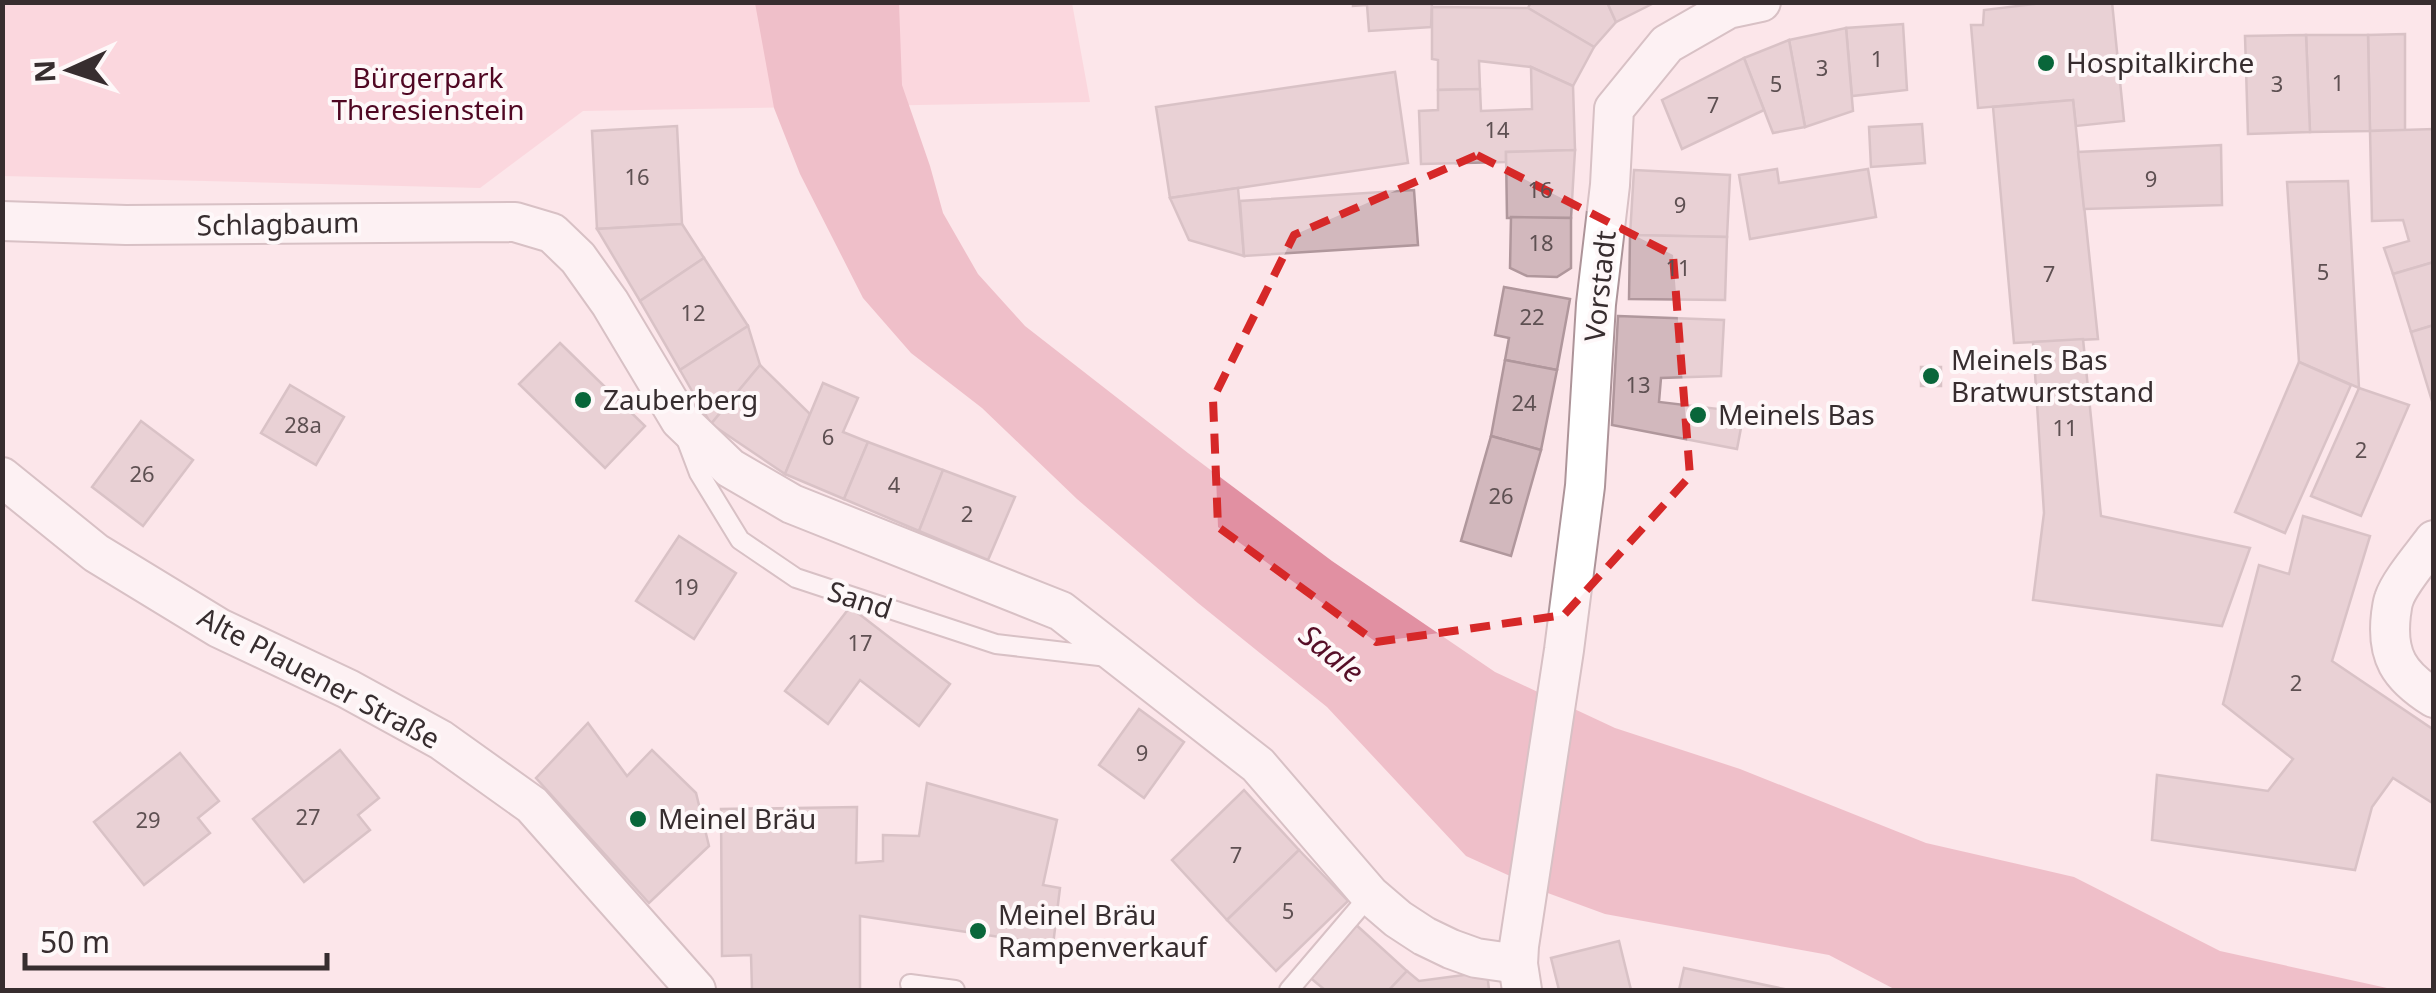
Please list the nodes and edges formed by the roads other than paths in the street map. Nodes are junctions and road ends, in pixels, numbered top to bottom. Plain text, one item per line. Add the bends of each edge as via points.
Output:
1 (1760, 2) edge
2 (2, 221) edge
3 (552, 233) joint
4 (680, 420) junction
5 (2, 478) edge
6 (2434, 540) edge
7 (1123, 659) junction
8 (2434, 698) edge
9 (1370, 895) junction
10 (1520, 977) edge
11 (910, 984) dead end
12 (696, 990) edge
13 (955, 990) edge
14 (1288, 990) edge

1 - 10 street, Vorstadt via 1728,9 1667,44 1614,109 1585,486 1522,920
2 - 3 street, Schlagbaum via 515,222
3 - 4 street, Sand via 610,303
4 - 7 street, Sand via 730,468 792,504 1061,611
4 - 7 lane, Sand via 698,473 740,540 796,578 996,644
5 - 12 street, Alte Plauener Straße via 96,553 219,628 441,740 532,806
6 - 8 street via 2394,597 2390,625 2390,649 2400,670
7 - 9 street, Sand via 1258,765
9 - 10 street, Sand via 1424,936
9 - 14 lane
11 - 13 lane

